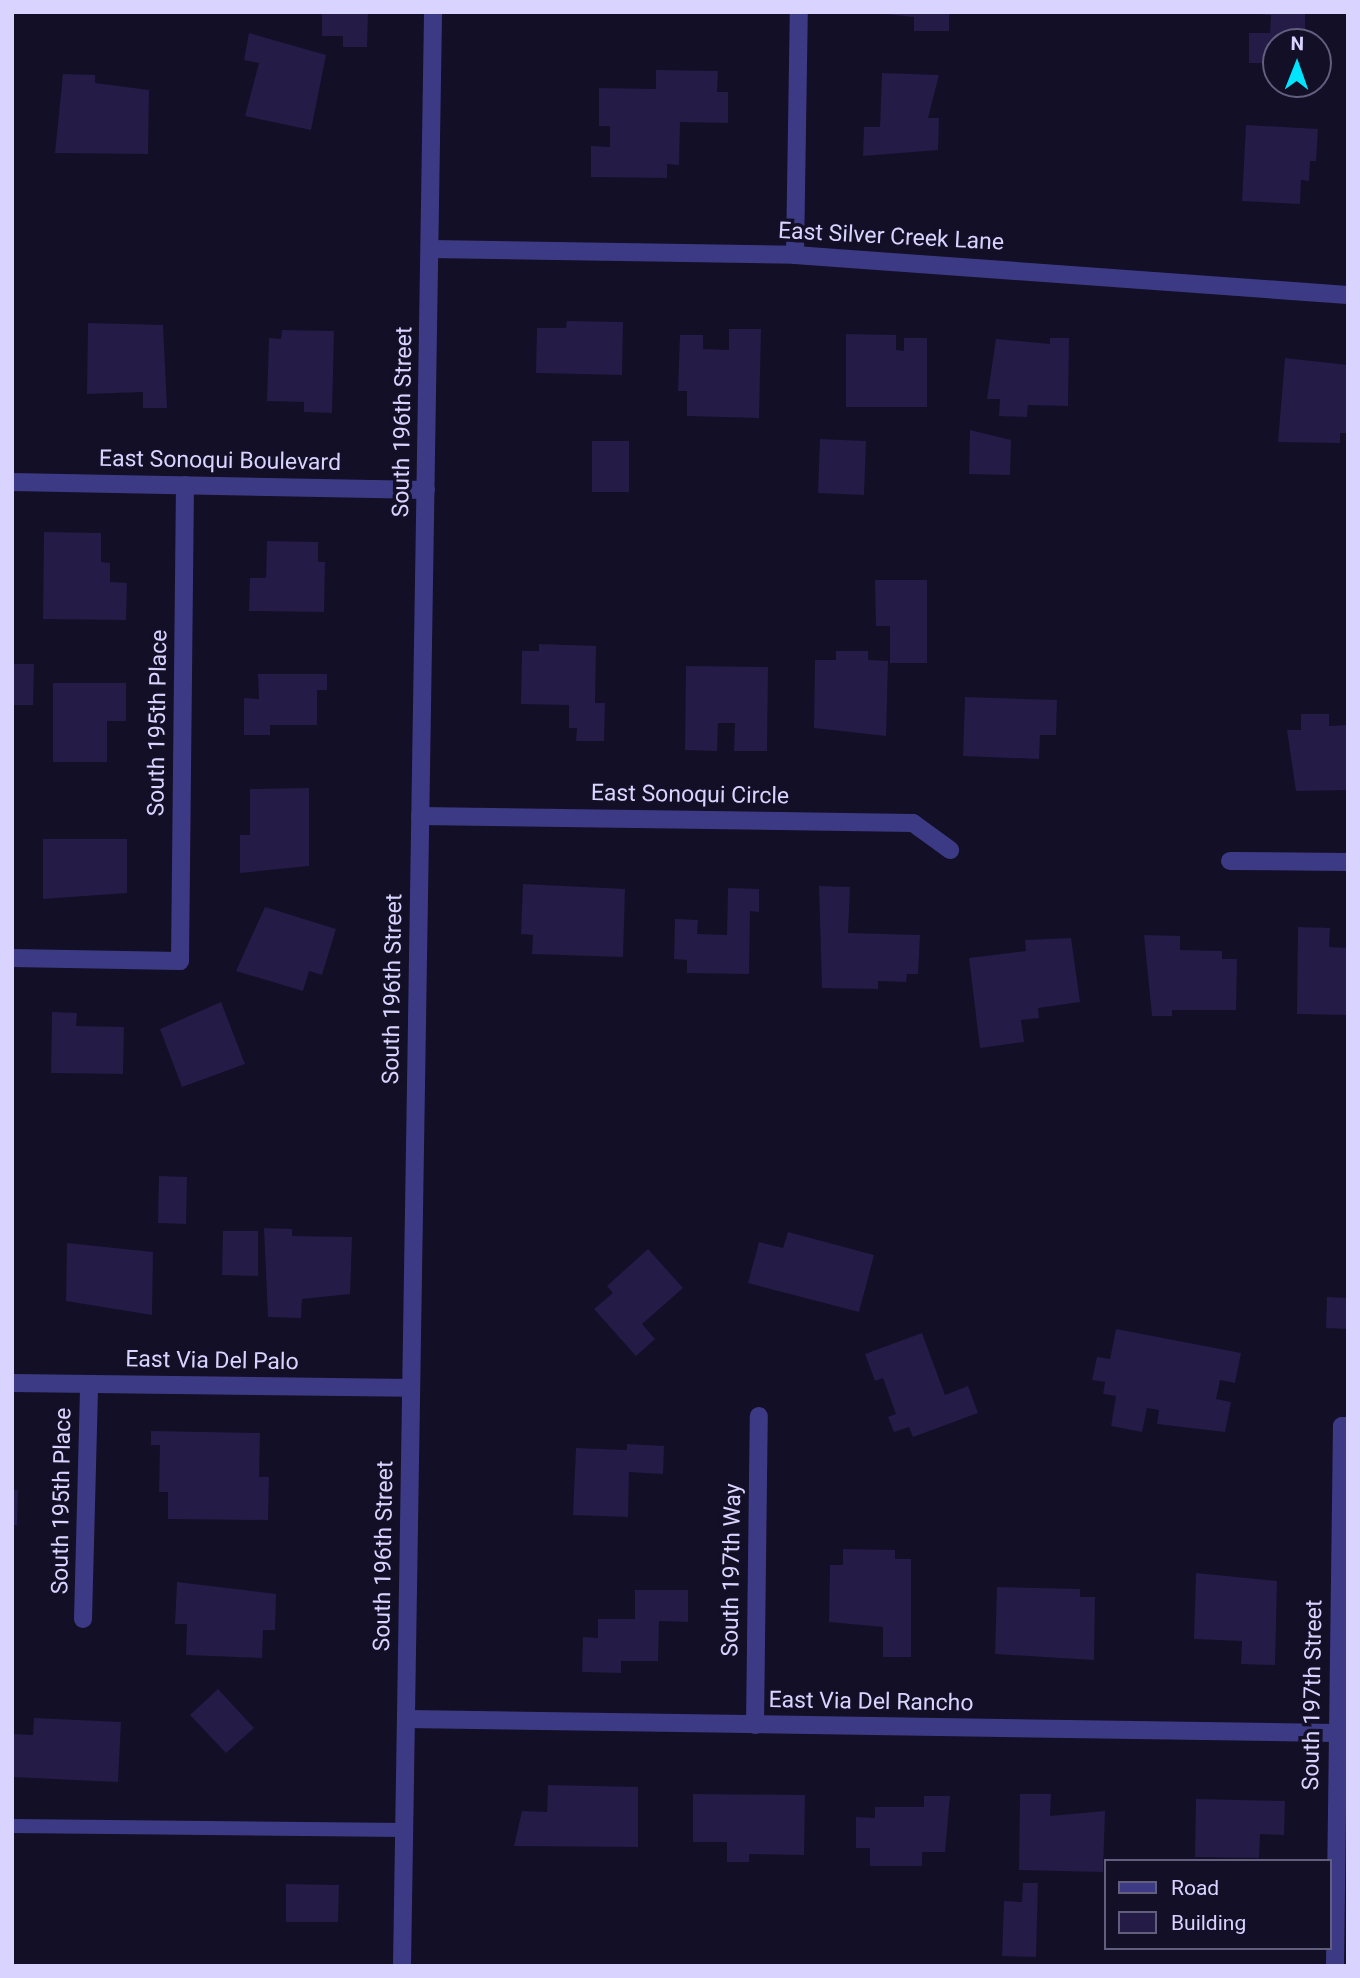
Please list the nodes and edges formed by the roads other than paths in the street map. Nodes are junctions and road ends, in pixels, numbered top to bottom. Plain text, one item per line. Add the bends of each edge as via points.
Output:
1 (433, 12) edge
2 (799, 12) edge
3 (431, 249) junction
4 (795, 255) junction
5 (1348, 295) edge
6 (12, 482) edge
7 (185, 485) junction
8 (426, 490) junction
9 (420, 816) junction
10 (950, 850) dead end
11 (1230, 861) dead end
12 (1348, 862) edge
13 (12, 958) edge
14 (12, 1383) edge
15 (89, 1384) junction
16 (411, 1388) junction
17 (759, 1416) dead end
18 (1345, 1426) edge
19 (83, 1619) dead end
20 (406, 1719) junction
21 (755, 1725) junction
22 (1336, 1733) junction
23 (12, 1826) edge
24 (404, 1830) junction
25 (402, 1966) edge
26 (1335, 1966) edge

1 - 3 street, South 196th Street
2 - 4 street
3 - 4 street, East Silver Creek Lane
3 - 8 street, South 196th Street
4 - 5 street, East Silver Creek Lane
6 - 7 street, East Sonoqui Boulevard
7 - 8 street, East Sonoqui Boulevard
7 - 13 street, South 195th Place via 180,961
8 - 9 street, South 196th Street
9 - 10 street, East Sonoqui Circle via 913,823
9 - 16 street, South 196th Street
11 - 12 street
14 - 15 street, East Via Del Palo
15 - 16 street, East Via Del Palo
15 - 19 street, South 195th Place
16 - 20 street, South 196th Street
17 - 21 street, South 197th Way
18 - 22 street, South 197th Street
20 - 21 street, East Via Del Rancho
20 - 24 street, South 196th Street
21 - 22 street, East Via Del Rancho
22 - 26 street, South 197th Street
23 - 24 lane
24 - 25 street, South 196th Street

